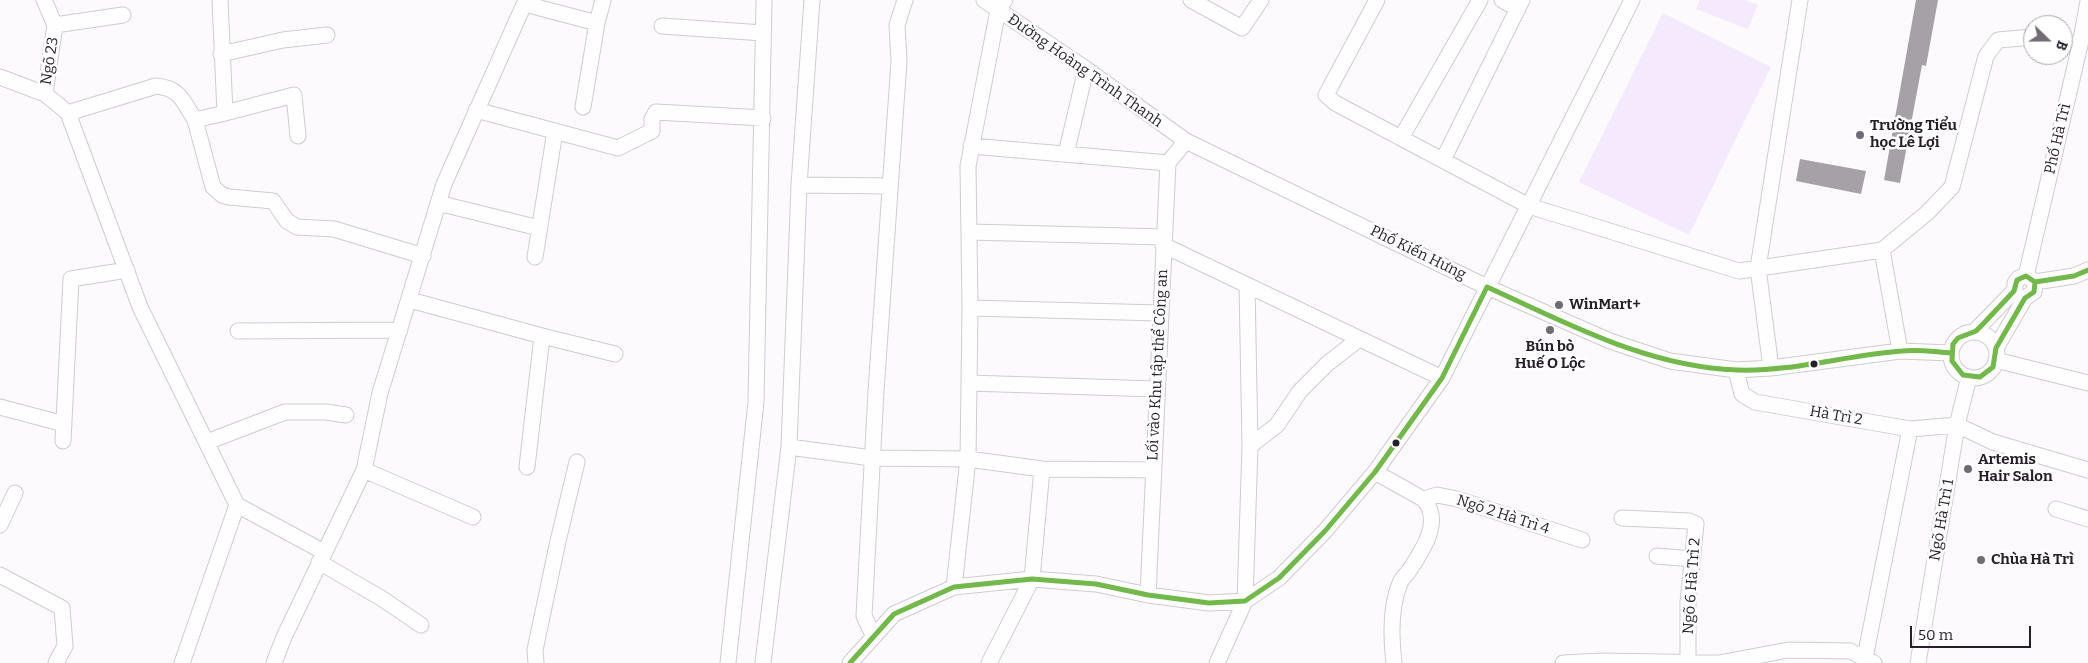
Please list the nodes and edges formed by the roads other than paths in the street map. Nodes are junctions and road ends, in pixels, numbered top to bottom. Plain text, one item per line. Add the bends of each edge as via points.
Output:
1 (44, 0) edge
2 (220, 0) edge
3 (602, 0) edge
4 (764, 0) edge
5 (812, 0) edge
6 (905, 0) edge
7 (984, 0) edge
8 (1191, 0) edge
9 (1262, 0) edge
10 (1377, 0) edge
11 (1480, 0) edge
12 (1502, 0) edge
13 (1632, 0) edge
14 (1800, 0) edge
15 (526, 2) edge
16 (1520, 4) edge
17 (1001, 5) edge
18 (2087, 10) edge
19 (123, 15) dead end
20 (597, 23) junction
21 (55, 25) junction
22 (662, 26) dead end
23 (763, 33) junction
24 (327, 35) dead end
25 (2023, 38) edge
26 (2073, 44) edge
27 (2080, 45) junction
28 (221, 54) junction
29 (1086, 69) junction
30 (0, 77) edge
31 (45, 94) junction
32 (583, 107) dead end
33 (476, 110) junction
34 (68, 113) junction
35 (225, 113) junction
36 (763, 118) junction
37 (195, 120) junction
38 (555, 131) junction
39 (298, 136) dead end
40 (1401, 138) junction
41 (1186, 141) junction
42 (972, 146) junction
43 (1066, 154) junction
44 (1443, 160) junction
45 (1168, 163) junction
46 (800, 185) junction
47 (890, 186) junction
48 (438, 203) junction
49 (1528, 206) junction
50 (539, 228) junction
51 (970, 232) junction
52 (1163, 241) junction
53 (1882, 250) junction
54 (423, 256) junction
55 (535, 257) dead end
56 (1758, 268) junction
57 (126, 270) junction
58 (2088, 270) edge
59 (2030, 279) junction
60 (1247, 285) junction
61 (1487, 287) junction
62 (2020, 294) junction
63 (410, 300) junction
64 (970, 308) junction
65 (1160, 313) junction
66 (400, 330) junction
67 (238, 331) dead end
68 (1975, 331) junction
69 (542, 336) junction
70 (1359, 339) junction
71 (1900, 351) junction
72 (1951, 352) junction
73 (615, 354) dead end
74 (1996, 354) junction
75 (1771, 368) junction
76 (1736, 370) junction
77 (1969, 377) junction
78 (1442, 378) junction
79 (969, 383) junction
80 (2088, 383) edge
81 (1156, 390) junction
82 (0, 407) edge
83 (346, 415) dead end
84 (64, 424) junction
85 (1958, 425) junction
86 (1910, 429) junction
87 (63, 441) dead end
88 (206, 442) junction
89 (1250, 446) junction
90 (789, 447) junction
91 (872, 458) junction
92 (968, 459) junction
93 (577, 462) dead end
94 (527, 467) dead end
95 (1042, 469) junction
96 (364, 470) junction
97 (1152, 470) junction
98 (2088, 470) edge
99 (1376, 472) junction
100 (15, 493) dead end
101 (1424, 498) junction
102 (237, 505) junction
103 (2056, 509) dead end
104 (472, 517) dead end
105 (1622, 518) dead end
106 (2088, 519) edge
107 (0, 525) edge
108 (1582, 540) dead end
109 (1657, 556) dead end
110 (322, 557) junction
111 (1692, 559) junction
112 (0, 575) edge
113 (1032, 579) junction
114 (954, 587) junction
115 (1148, 595) junction
116 (1245, 601) junction
117 (421, 625) dead end
118 (874, 635) junction
119 (1788, 656) edge
120 (1619, 662) edge
121 (1868, 662) edge
122 (57, 663) edge
123 (182, 663) edge
124 (274, 663) edge
125 (536, 663) edge
126 (728, 663) edge
127 (763, 663) edge
128 (850, 663) edge
129 (989, 663) edge
130 (1217, 663) edge
131 (1394, 663) edge
132 (1563, 663) edge
133 (1688, 663) edge
134 (1918, 663) edge

1 - 21 street, Ngõ 23
2 - 28 street
3 - 20 street
4 - 23 street
5 - 46 street
6 - 47 street via 897,24 899,61
7 - 17 street, Đường Hoàng Trình Thanh
8 - 9 street via 1242,28
10 - 40 street via 1326,95
11 - 40 street
12 - 16 street
13 - 49 street
14 - 56 street via 1792,74
15 - 20 street
15 - 33 street
16 - 44 street
17 - 29 street, Đường Hoàng Trình Thanh
17 - 42 street
18 - 27 street, Phố Hà Trì
19 - 21 street
20 - 32 street
21 - 31 street, Ngõ 23
22 - 23 street
23 - 36 street
24 - 28 street via 283,40
25 - 53 street via 1998,40 1986,56 1952,187 1927,213
26 - 27 street
27 - 59 street, Phố Hà Trì
28 - 35 street
29 - 41 street, Đường Hoàng Trình Thanh
29 - 43 street
30 - 31 street
31 - 34 street
33 - 38 street
33 - 48 street
34 - 37 street via 156,86 177,92
34 - 57 street
35 - 37 street
35 - 39 street via 294,95
36 - 38 street via 656,112 652,119 652,132 618,148
36 - 126 street via 756,402
37 - 54 street via 214,187 222,195 268,199 287,221 297,227 334,229
38 - 50 street
40 - 44 street
41 - 45 street
41 - 61 street, Phố Kiến Hưng
42 - 43 street
42 - 51 street via 968,166
43 - 45 street
44 - 49 street
45 - 52 street, Lối vào Khu tập thể Công an
46 - 47 street
46 - 90 street
47 - 91 street
48 - 50 street
48 - 54 street
49 - 56 street via 1739,271
49 - 61 street
50 - 55 street
51 - 52 street
51 - 64 street
52 - 60 street
52 - 65 street, Lối vào Khu tập thể Công an
53 - 56 street
53 - 71 street
54 - 63 street
56 - 75 street
57 - 84 street via 71,279
57 - 88 street via 140,307
58 - 59 street via 2074,276
59 - 62 street, Phố Hà Trì via 2034,292
60 - 70 street
60 - 89 street
61 - 76 street, Phố Kiến Hưng via 1610,341 1670,361
61 - 78 street
62 - 68 street
62 - 74 street
63 - 66 street
63 - 69 street
64 - 65 street
64 - 79 street
65 - 81 street, Lối vào Khu tập thể Công an
66 - 67 street
66 - 96 street via 380,393
68 - 72 street via 1957,339
68 - 74 street via 1990,338
69 - 73 street
69 - 94 street
70 - 78 street
70 - 89 street via 1327,364 1300,391 1277,425
71 - 72 street, Phố Kiến Hưng
71 - 75 street, Phố Kiến Hưng
72 - 77 street via 1953,366
74 - 77 street via 1989,372 1976,378
74 - 80 street
75 - 76 street, Phố Kiến Hưng
76 - 86 street, Hà Trì 2 via 1742,394 1755,402
77 - 85 street, Ngõ Hà Trì 1
78 - 99 street
79 - 81 street
79 - 92 street
81 - 97 street, Lối vào Khu tập thể Công an
82 - 84 street
83 - 88 street via 286,412
84 - 87 street
85 - 86 street, Hà Trì 2
85 - 98 street via 1993,442
85 - 134 street, Ngõ Hà Trì 1
86 - 121 street
88 - 102 street
89 - 116 street
90 - 91 street
90 - 127 street
91 - 92 street
91 - 118 street via 864,616
92 - 95 street
92 - 114 street
93 - 125 street via 538,632
95 - 97 street
95 - 113 street
96 - 104 street
96 - 110 street
97 - 115 street, Lối vào Khu tập thể Công an
99 - 101 street via 1407,492
99 - 116 street via 1279,578
100 - 107 street
101 - 108 street, Ngõ 2 Hà Trì 4 via 1437,495 1457,499
101 - 131 street via 1433,522 1422,549 1400,582 1393,612 1391,640
102 - 110 street
102 - 123 street
103 - 106 street
105 - 111 street, Ngõ 6 Hà Trì 2 via 1693,522 1696,527
109 - 111 street
110 - 117 street
110 - 124 street
111 - 133 street, Ngõ 6 Hà Trì 2
112 - 122 street via 62,608 65,646
113 - 114 street
113 - 115 street via 1096,584
113 - 129 street
114 - 118 street via 894,614
115 - 116 street via 1209,603
116 - 130 street
118 - 128 street
119 - 121 street via 1850,651
119 - 133 street
120 - 132 street
120 - 133 street

